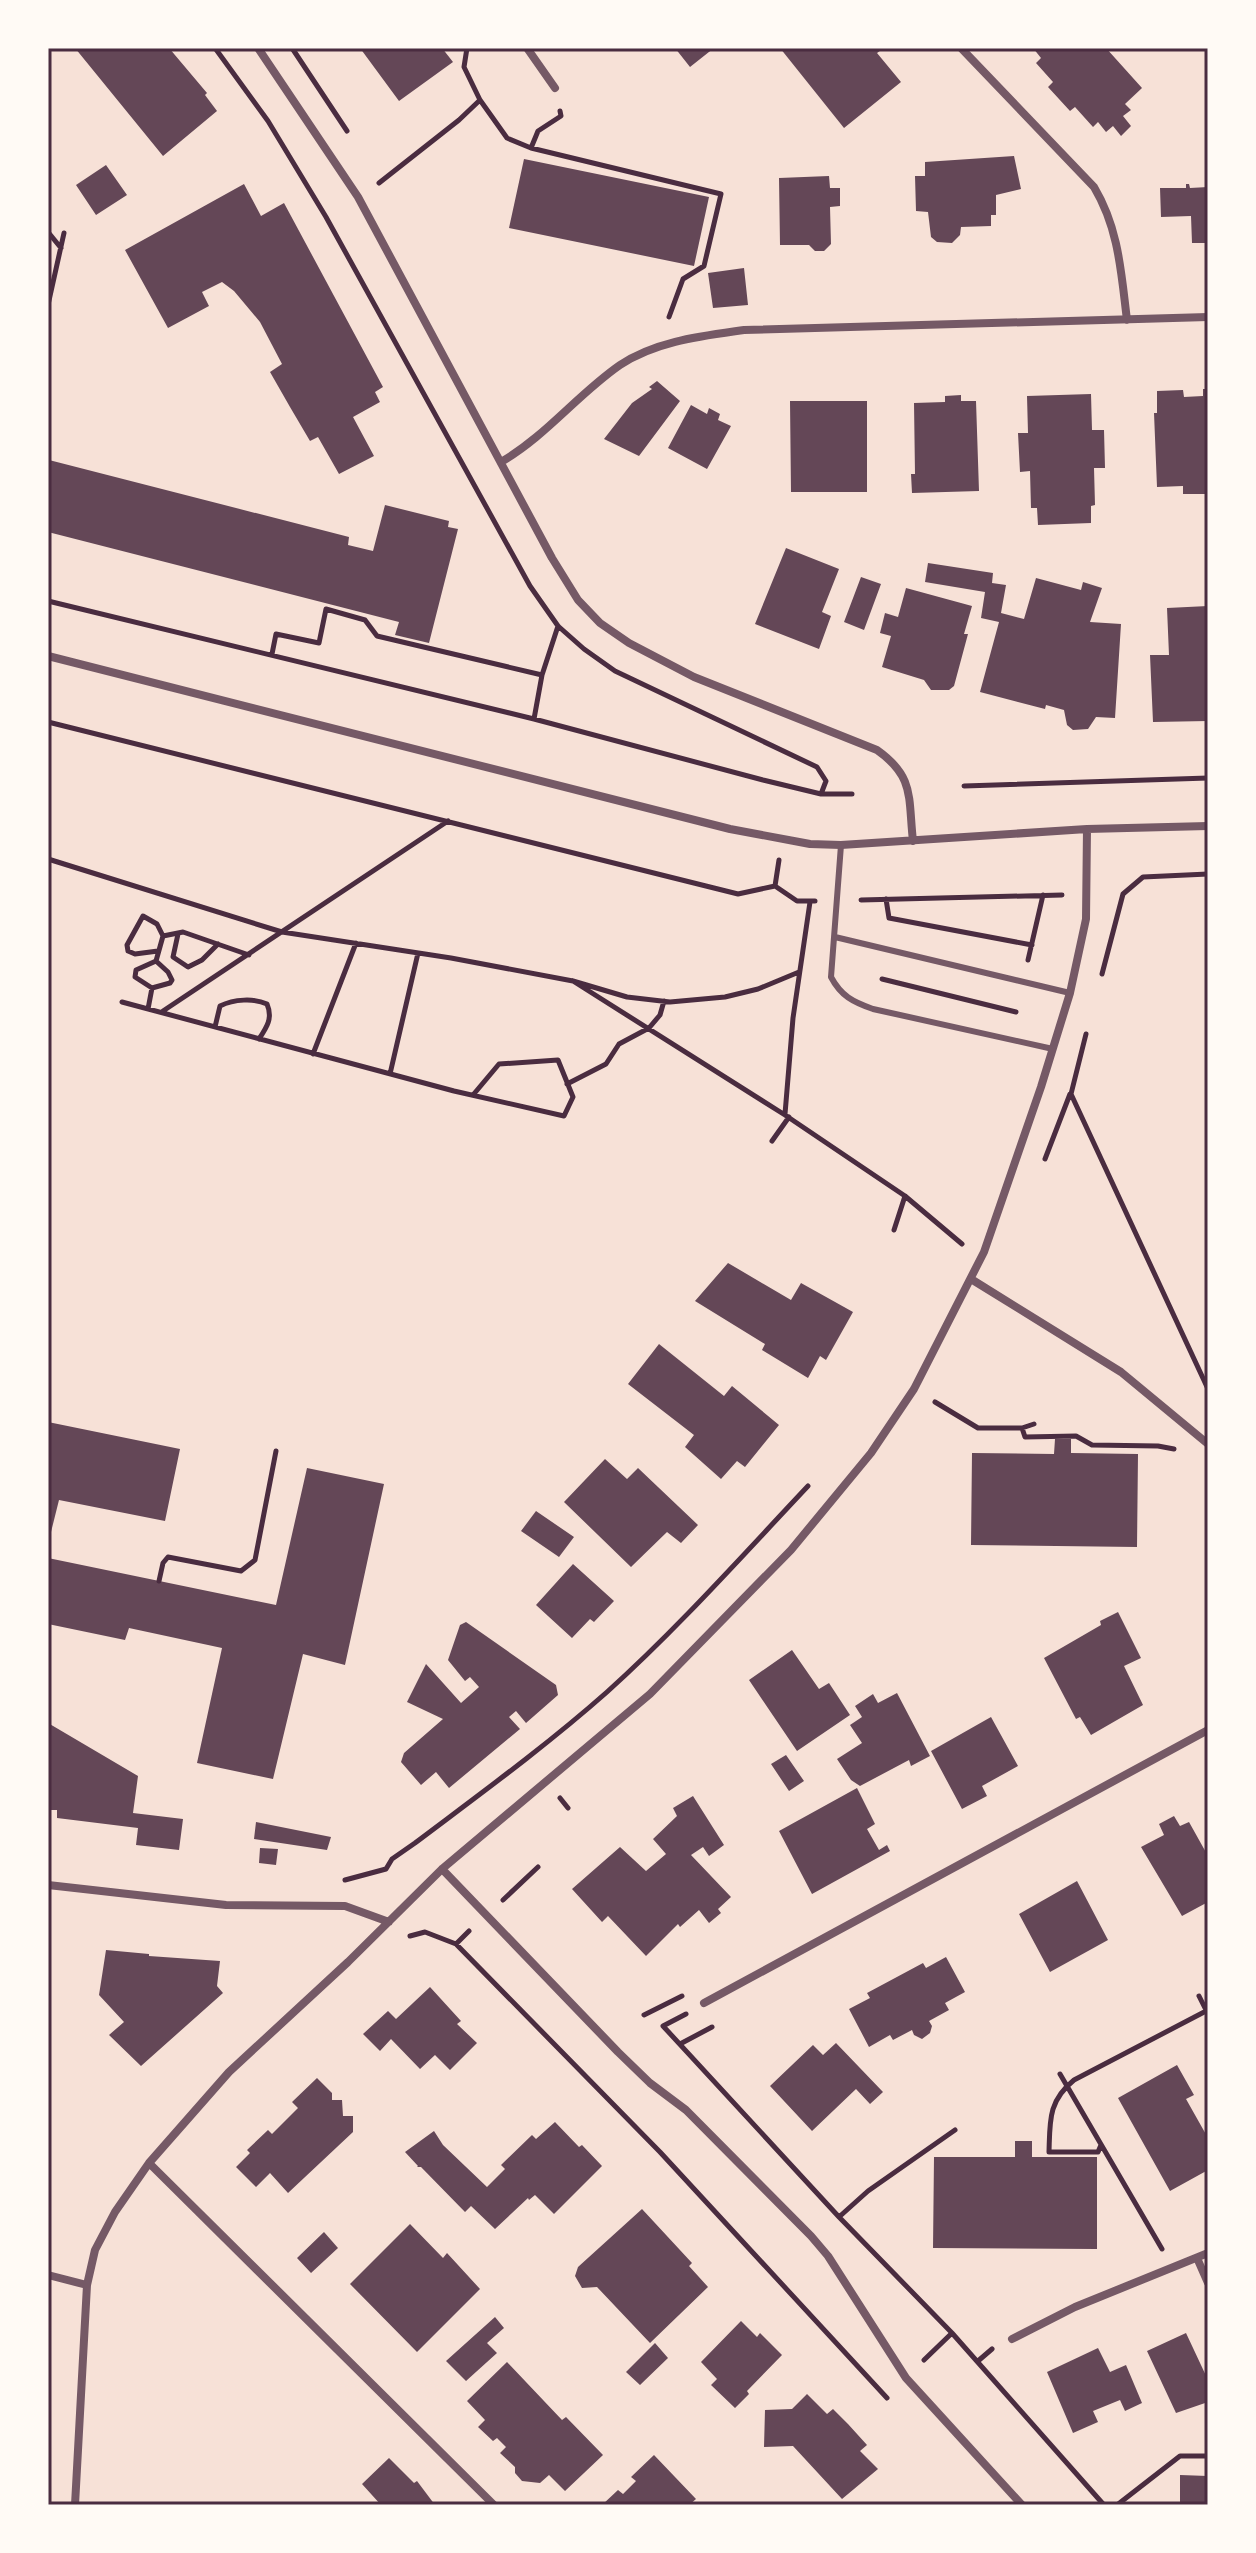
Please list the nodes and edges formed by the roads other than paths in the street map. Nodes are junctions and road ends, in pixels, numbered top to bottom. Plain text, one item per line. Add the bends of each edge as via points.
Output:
1 (258, 48) edge
2 (527, 48) edge
3 (961, 48) edge
4 (555, 88) road end
5 (1208, 317) edge
6 (1127, 320) junction
7 (501, 462) junction
8 (48, 656) edge
9 (1208, 826) edge
10 (1087, 829) junction
11 (913, 841) junction
12 (841, 845) junction
13 (835, 937) junction
14 (1070, 993) junction
15 (1053, 1049) junction
16 (971, 1279) junction
17 (1208, 1444) edge
18 (1208, 1730) edge
19 (442, 1869) junction
20 (48, 1885) edge
21 (389, 1922) junction
22 (704, 2003) dead end
23 (149, 2163) junction
24 (1208, 2253) edge
25 (1197, 2258) junction
26 (48, 2275) edge
27 (1208, 2283) edge
28 (87, 2285) junction
29 (1012, 2339) dead end
30 (75, 2505) edge
31 (494, 2505) edge
32 (1022, 2505) edge

1 - 7 street via 358,197
2 - 4 street
3 - 6 street via 1094,187 1108,210 1119,247
5 - 6 street
6 - 7 street via 744,330 690,338 619,365 524,449
7 - 11 street via 552,558 578,600 600,623 694,677 877,750 904,774
8 - 12 street via 730,829
9 - 10 street
10 - 11 street
10 - 14 street via 1086,919
11 - 12 street
12 - 13 lane
13 - 14 lane
13 - 15 lane via 831,977 838,991 854,1003
14 - 15 street
15 - 16 street
16 - 17 street via 1121,1372
16 - 19 street via 914,1389 791,1550 650,1694
18 - 22 street
19 - 21 street
19 - 32 street via 618,2052 686,2110 811,2236 906,2378
20 - 21 street via 226,1905 345,1906
21 - 23 street via 229,2072
23 - 28 street via 95,2250
23 - 31 street
24 - 25 street
25 - 27 street
25 - 29 street via 1075,2307
26 - 28 street
28 - 30 street

